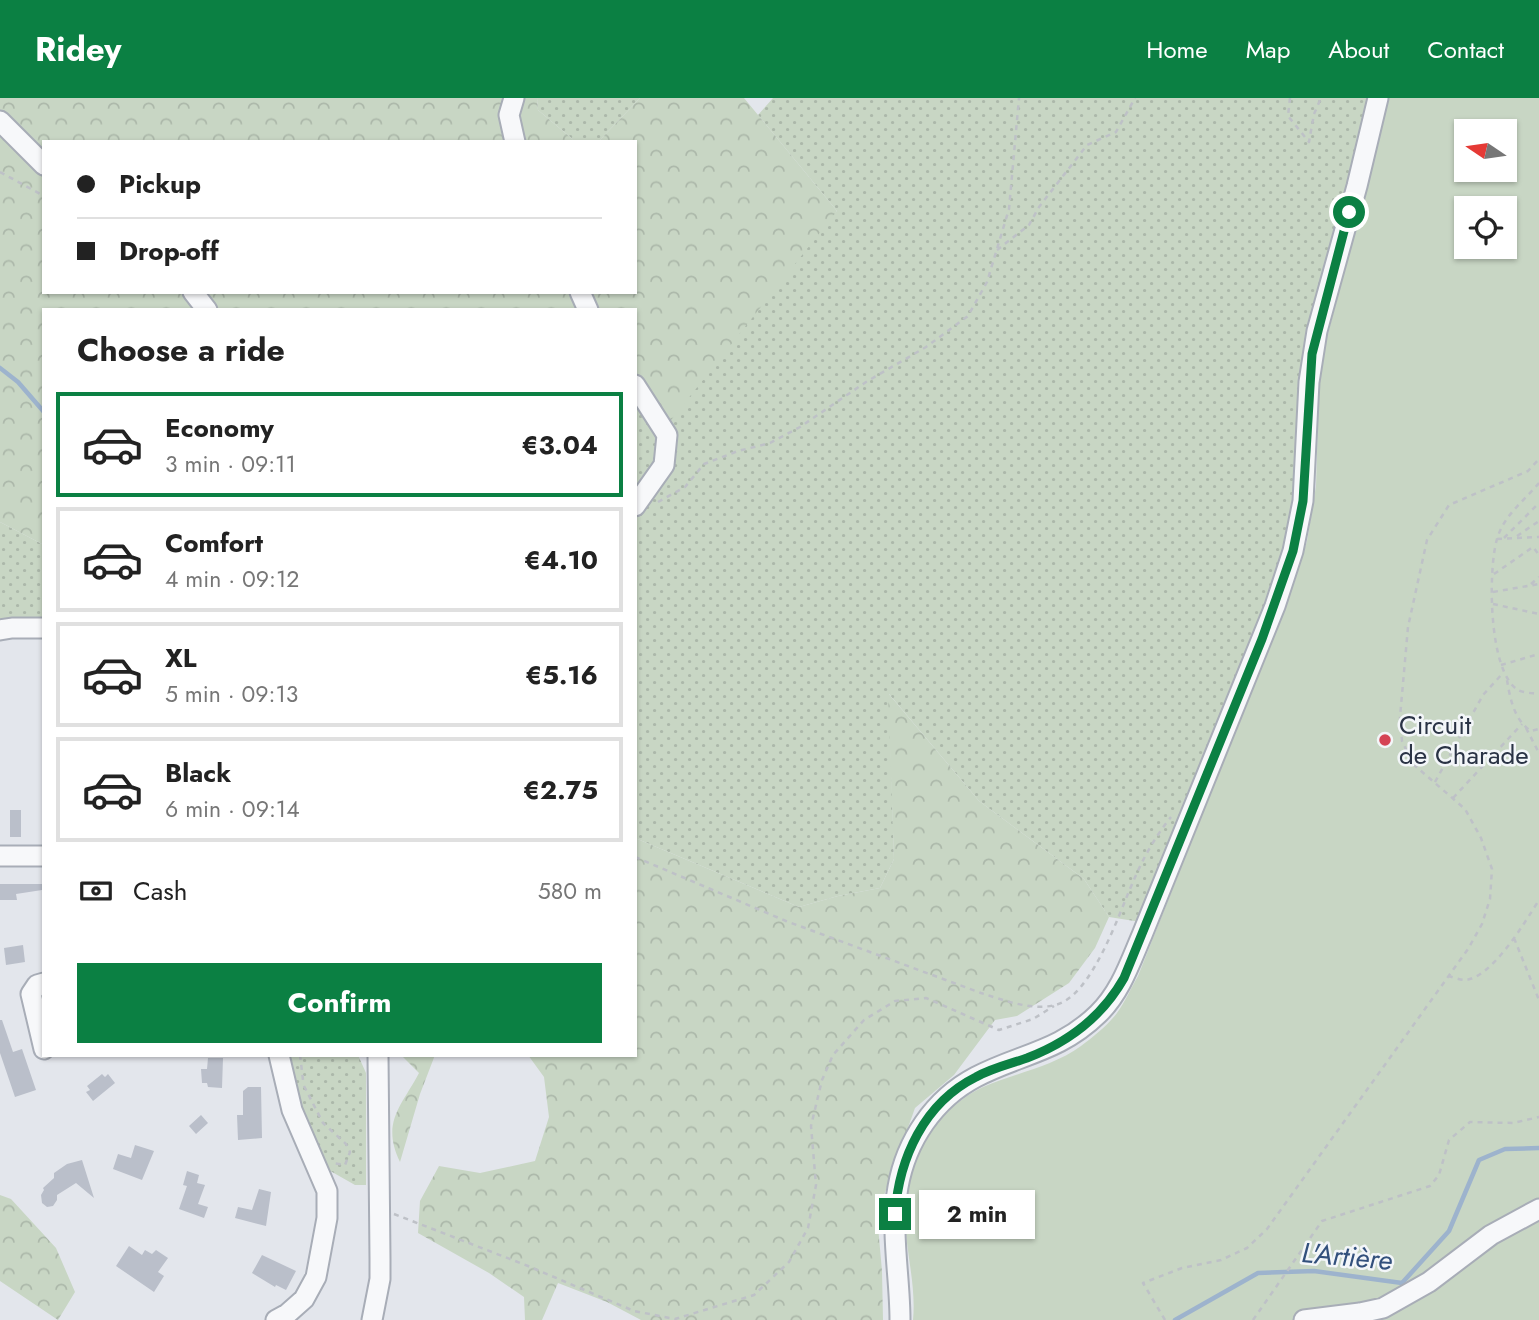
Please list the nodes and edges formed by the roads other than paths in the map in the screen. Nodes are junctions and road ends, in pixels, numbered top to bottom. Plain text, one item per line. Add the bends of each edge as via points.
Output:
1 (514, 98) edge
2 (1378, 98) edge
3 (0, 121) edge
4 (515, 140) edge
5 (42, 163) edge
6 (195, 294) edge
7 (205, 308) edge
8 (637, 388) edge
9 (637, 503) edge
10 (42, 628) edge
11 (0, 630) edge
12 (0, 856) edge
13 (42, 856) edge
14 (42, 984) edge
15 (42, 1041) edge
16 (279, 1057) edge
17 (378, 1057) edge
18 (1539, 1209) edge
19 (276, 1320) edge
20 (372, 1320) edge
21 (900, 1320) edge
22 (1304, 1320) edge

1 - 4 street via 509,114
2 - 21 street via 1317,331 1309,382 1303,501 1275,606 1142,935 1110,1001 1063,1041 967,1082 936,1108 916,1136 896,1201
3 - 5 street
6 - 7 street
8 - 9 street via 667,435 664,465
10 - 11 street
12 - 13 street
14 - 15 street via 31,994
16 - 19 street via 292,1110 327,1191 327,1218 316,1277 304,1299
17 - 20 street via 380,1279
18 - 22 street via 1491,1235 1429,1282 1383,1308

